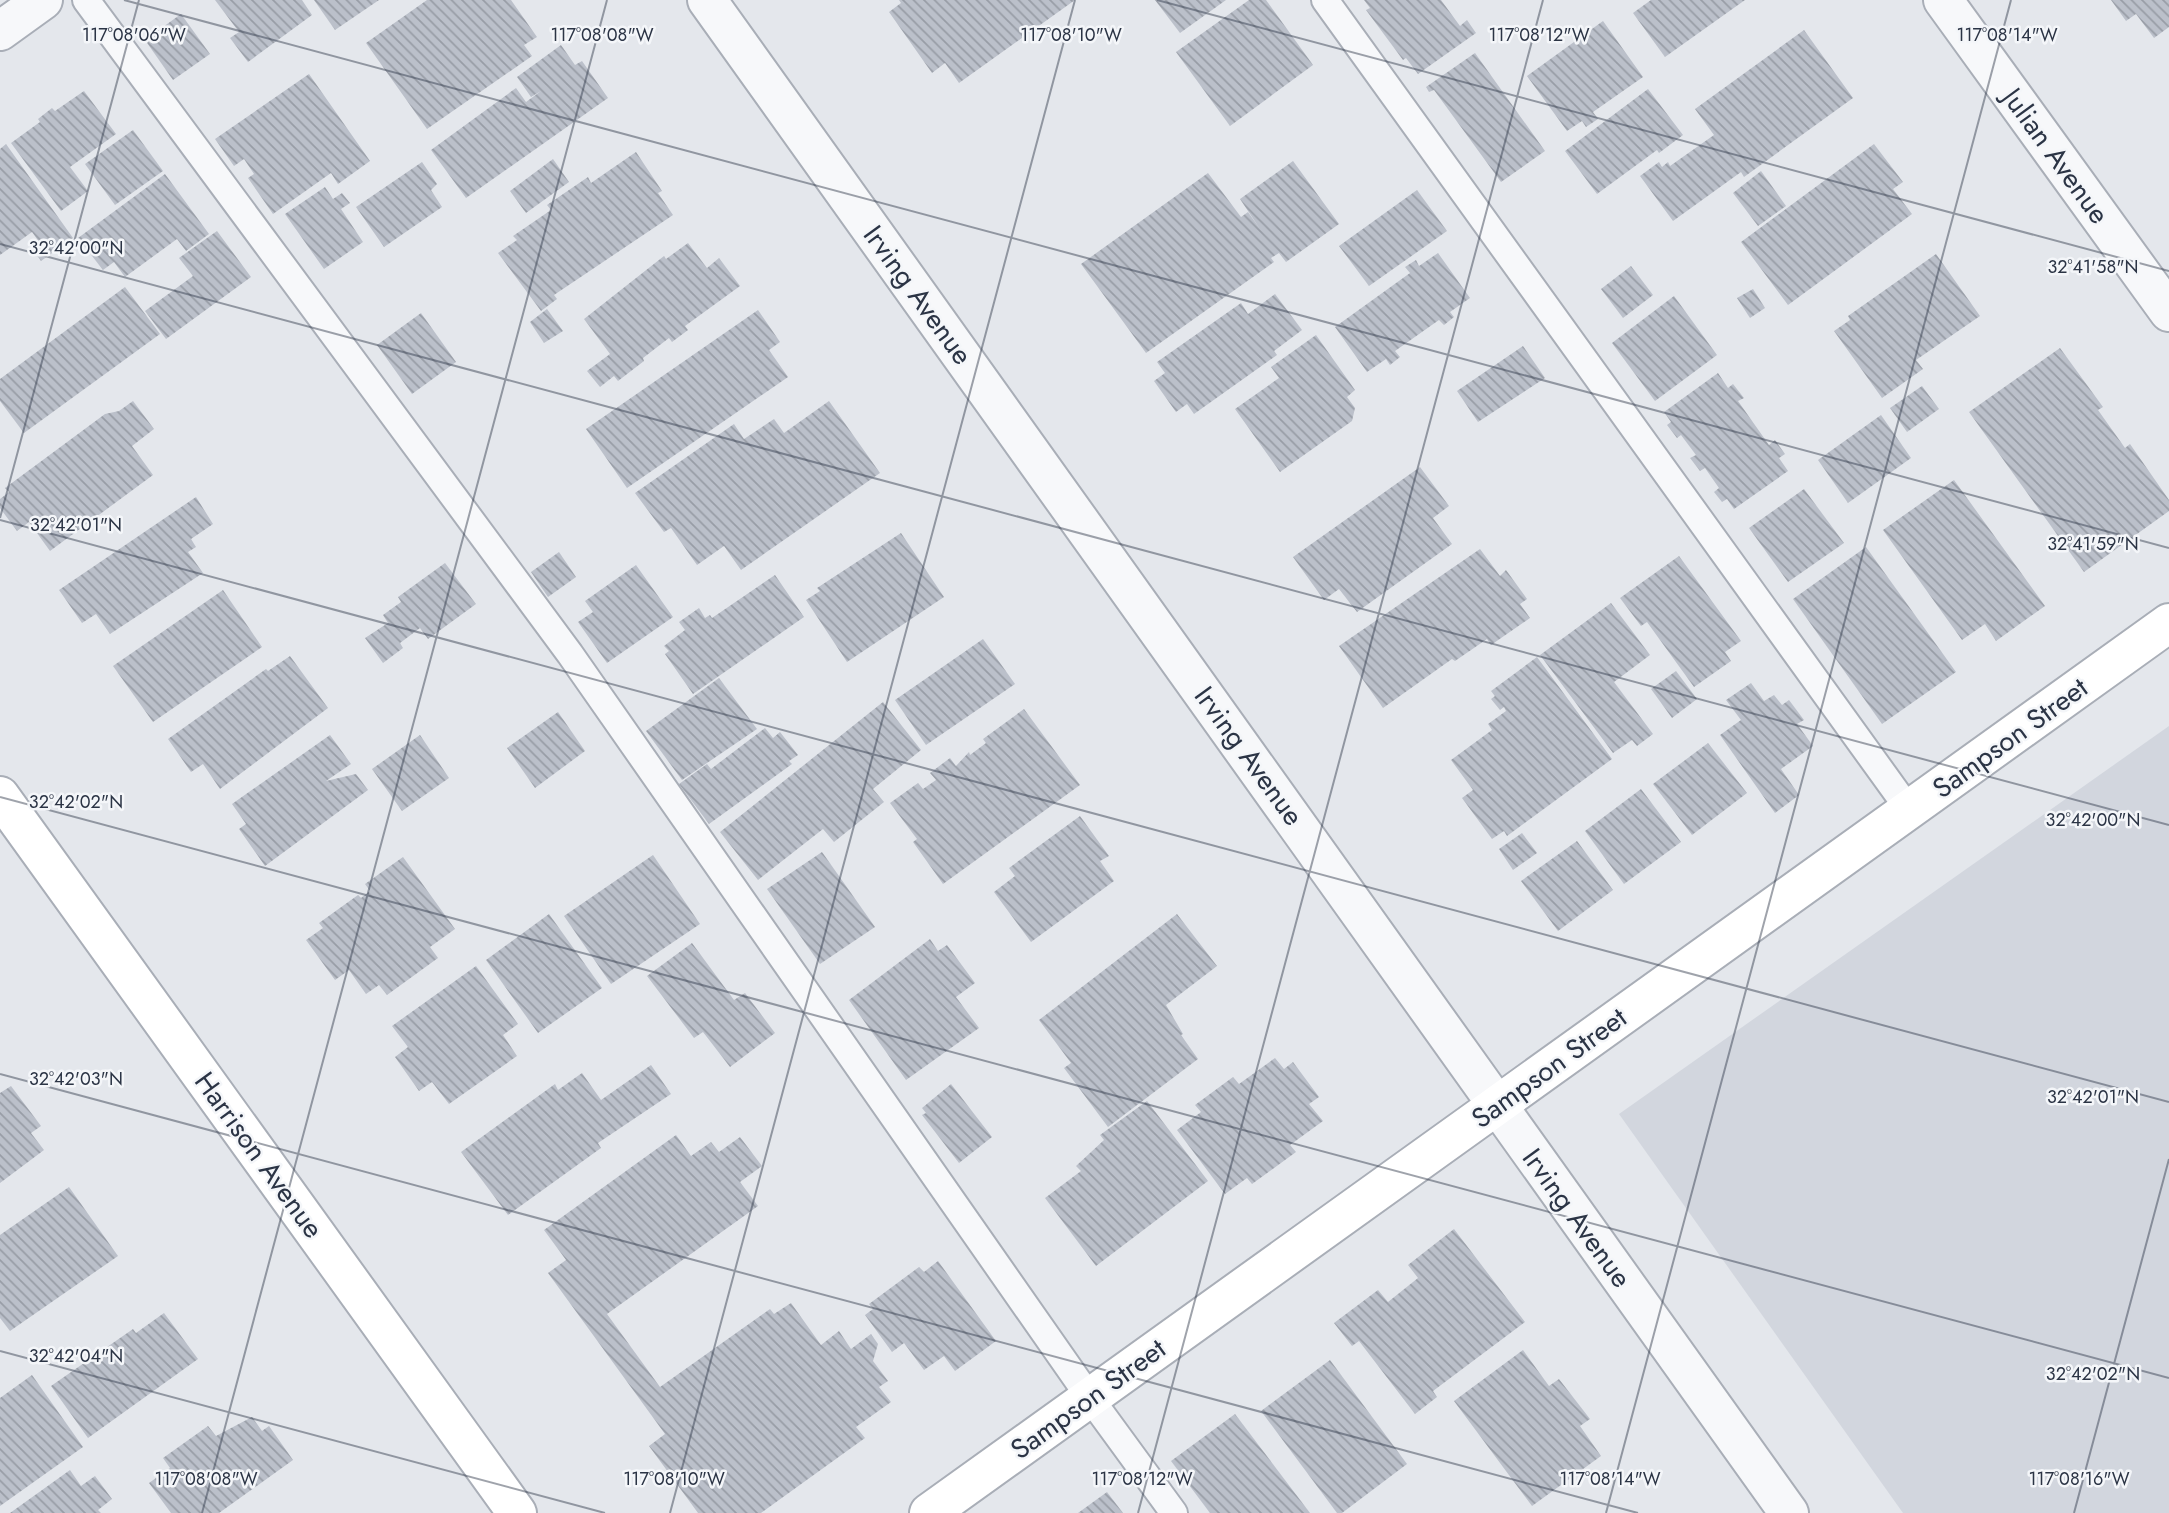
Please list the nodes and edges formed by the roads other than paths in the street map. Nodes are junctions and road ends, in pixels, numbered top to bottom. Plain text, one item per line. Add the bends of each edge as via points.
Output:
1 (43, 0) edge
2 (86, 0) edge
3 (707, 0) edge
4 (1325, 0) edge
5 (1943, 0) edge
6 (0, 31) edge
7 (2169, 312) edge
8 (2169, 623) edge
9 (0, 796) edge
10 (1910, 811) junction
11 (1497, 1106) junction
12 (1090, 1398) junction
13 (517, 1513) edge
14 (929, 1513) edge
15 (1174, 1513) edge
16 (1789, 1513) edge

1 - 6 street
2 - 12 lane via 570,653
3 - 11 street, Irving Avenue
4 - 10 lane
5 - 7 street, Julian Avenue
8 - 10 street, Sampson Street
9 - 13 street, Harrison Avenue
10 - 11 street, Sampson Street
11 - 12 street, Sampson Street
11 - 16 street, Irving Avenue
12 - 14 street, Sampson Street
12 - 15 lane

